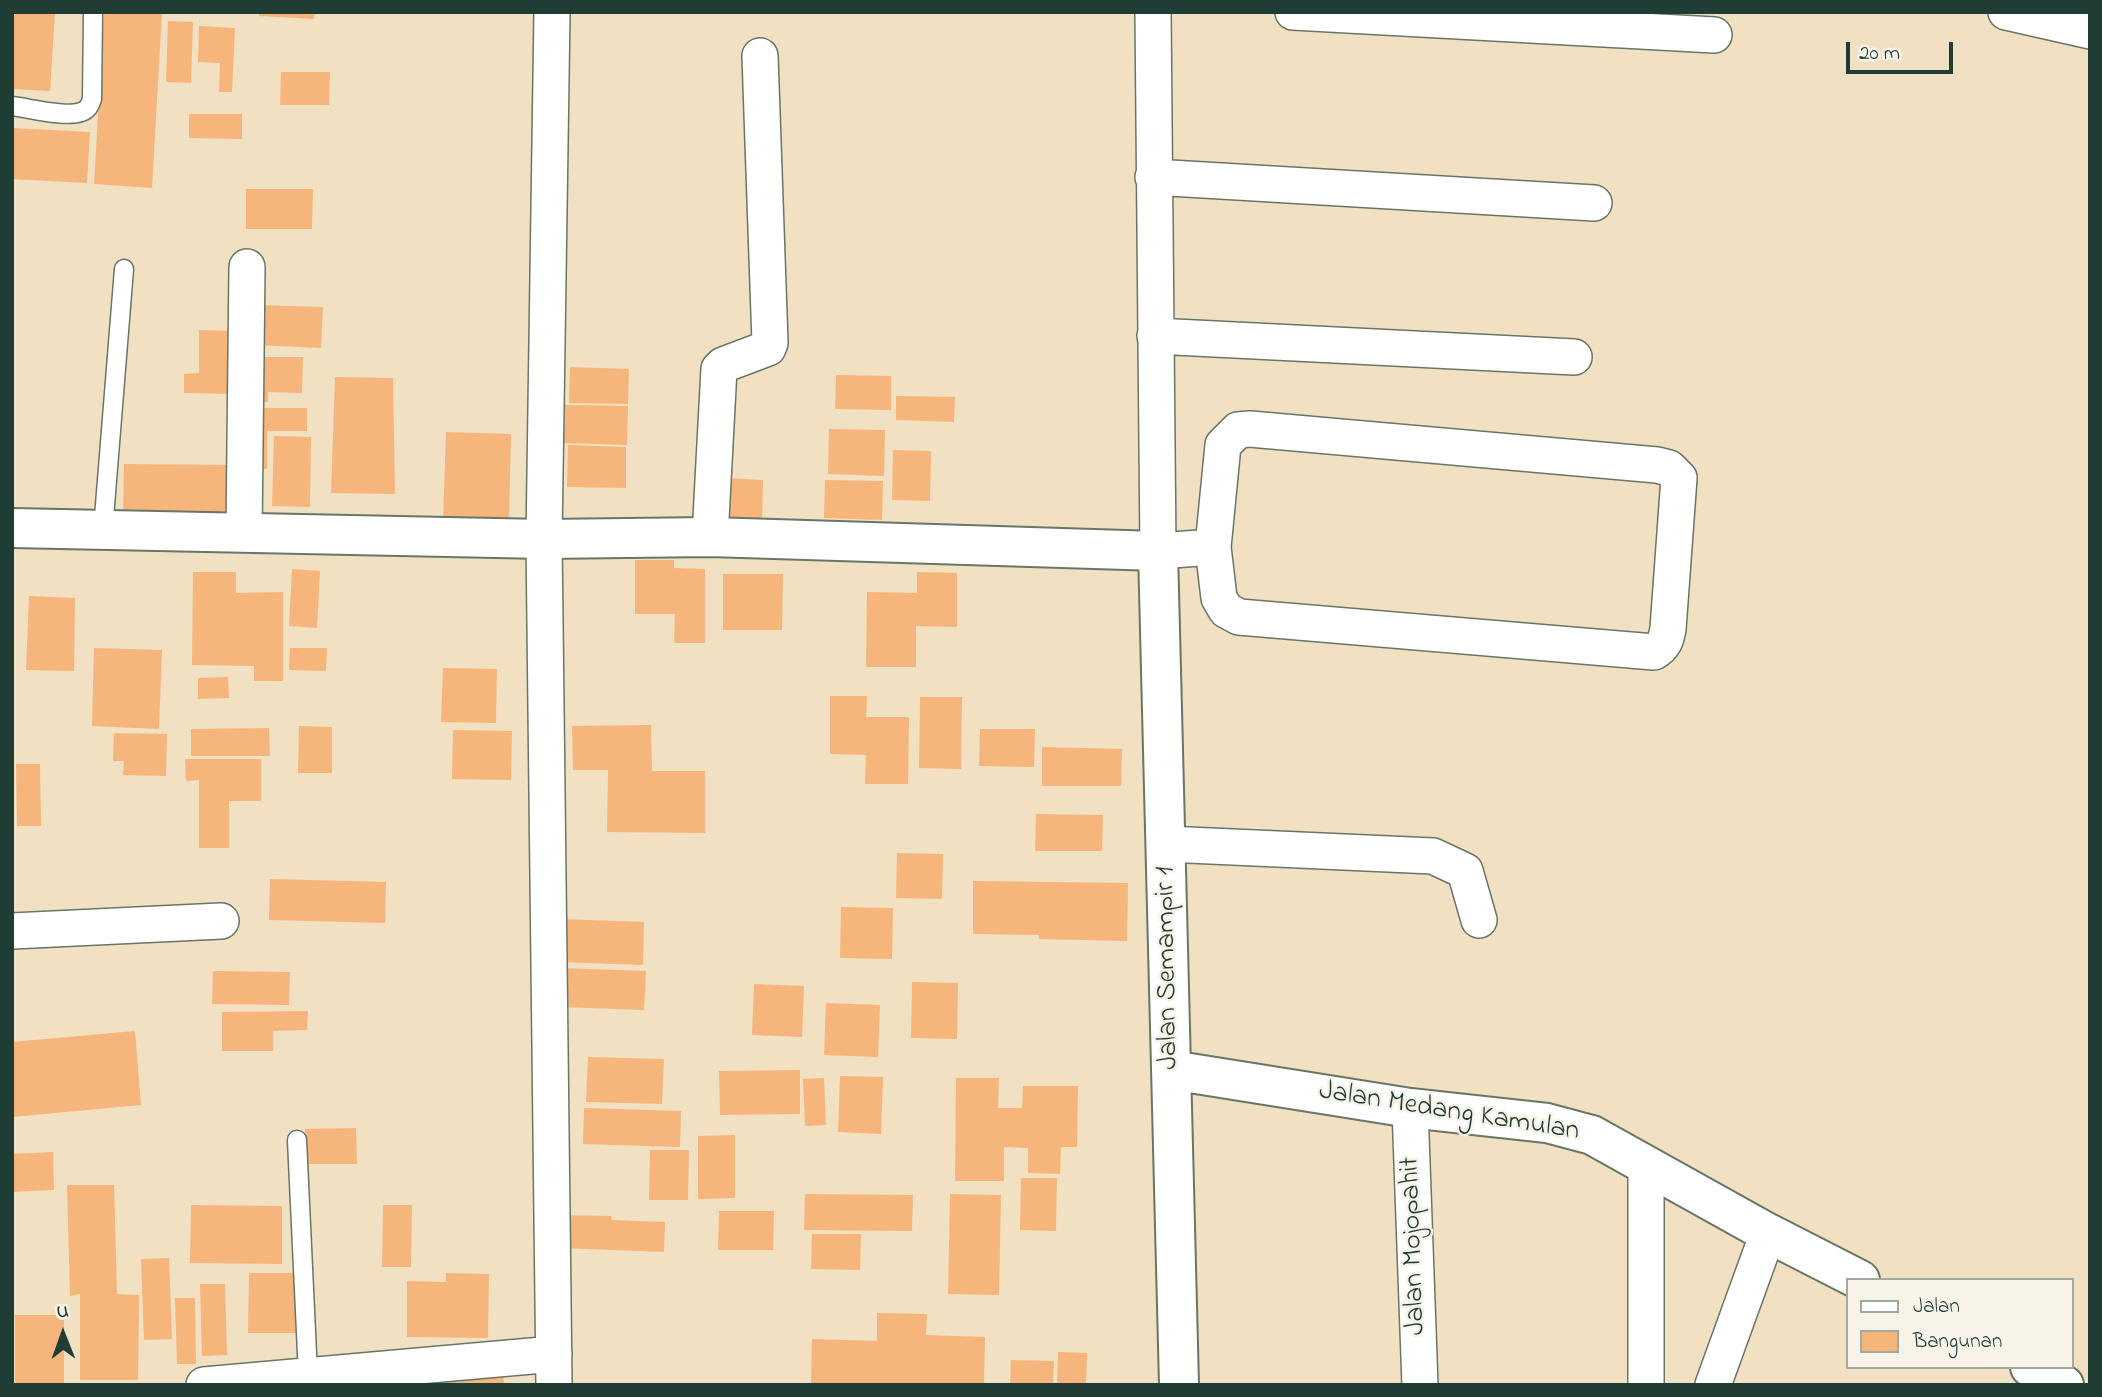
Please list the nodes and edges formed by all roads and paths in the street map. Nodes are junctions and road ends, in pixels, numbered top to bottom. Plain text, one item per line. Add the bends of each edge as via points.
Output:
1 (93, 12) edge
2 (552, 12) edge
3 (1153, 12) edge
4 (1293, 12) edge
5 (2006, 12) edge
6 (2090, 31) edge
7 (1714, 35) dead end
8 (760, 56) dead end
9 (12, 106) edge
10 (1153, 177) junction
11 (1594, 204) dead end
12 (247, 267) dead end
13 (124, 269) dead end
14 (1155, 336) junction
15 (1574, 357) dead end
16 (12, 528) edge
17 (103, 530) junction
18 (244, 533) junction
19 (710, 537) junction
20 (544, 539) junction
21 (1213, 547) junction
22 (1158, 551) junction
23 (1166, 844) junction
24 (1479, 920) dead end
25 (221, 921) dead end
26 (12, 931) edge
27 (1171, 1070) junction
28 (1410, 1108) junction
29 (297, 1140) dead end
30 (1646, 1166) junction
31 (1768, 1233) junction
32 (1856, 1278) edge
33 (554, 1369) edge
34 (2034, 1369) edge
35 (308, 1376) junction
36 (204, 1385) edge
37 (1179, 1385) edge
38 (1420, 1385) edge
39 (1646, 1385) edge
40 (1713, 1385) edge
41 (2064, 1385) edge

1 - 9 lane via 92,99 88,108 66,113
2 - 20 street
3 - 10 street
4 - 7 street
5 - 6 street
8 - 19 street via 770,343 768,348 719,369
10 - 11 street
10 - 14 street
12 - 18 street
13 - 17 lane
14 - 15 street
14 - 22 street
16 - 17 street
17 - 18 street
18 - 20 street
19 - 20 street
19 - 22 street
20 - 33 street
21 - 21 street via 1223,445 1237,430 1657,464 1679,478 1668,629 1662,647 1654,652 1239,617 1226,610 1219,598
21 - 22 street
22 - 23 street, Jalan Semampir 1
23 - 24 street via 1433,856 1465,871
23 - 27 street, Jalan Semampir 1
25 - 26 street
27 - 28 street, Jalan Medang Kamulan
27 - 37 street, Jalan Semampir 1
28 - 30 street, Jalan Medang Kamulan via 1547,1123 1592,1135
28 - 38 street, Jalan Mojopahit
29 - 35 lane
30 - 31 street, Jalan Medang Kamulan
30 - 39 street
31 - 32 street, Jalan Medang Kamulan
31 - 40 street
33 - 35 street
34 - 41 street
35 - 36 street

